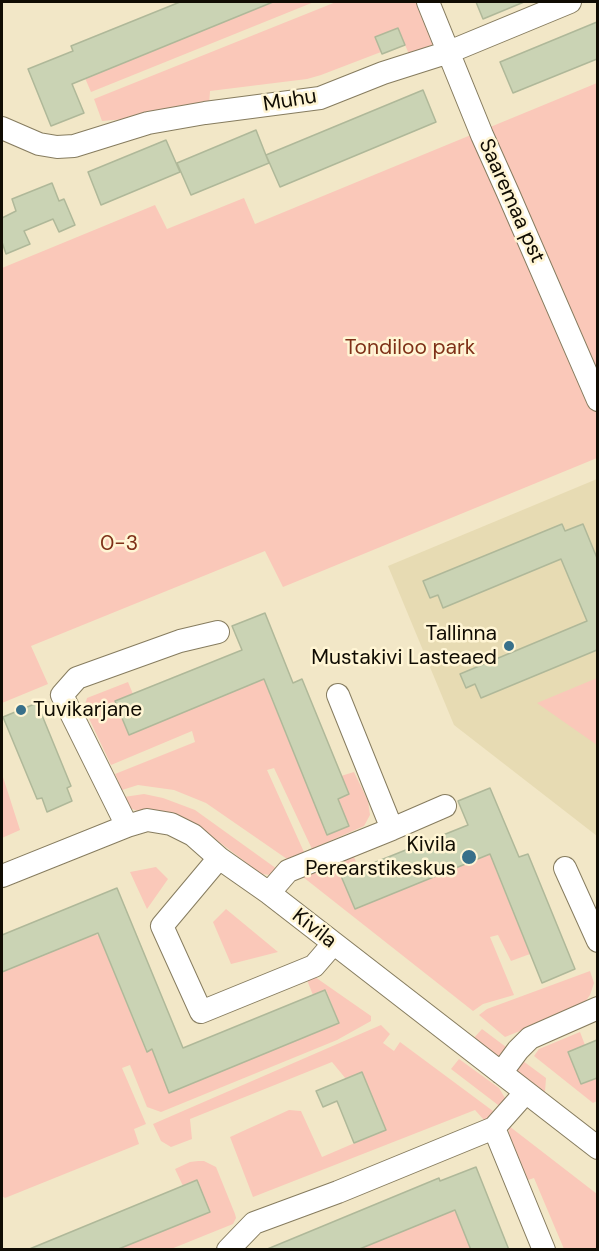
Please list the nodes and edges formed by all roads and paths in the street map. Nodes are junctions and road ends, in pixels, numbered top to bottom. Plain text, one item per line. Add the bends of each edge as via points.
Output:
1 (428, 2) edge
2 (570, 2) edge
3 (449, 52) junction
4 (2, 128) edge
5 (597, 399) edge
6 (218, 632) dead end
7 (338, 695) dead end
8 (445, 806) dead end
9 (127, 826) junction
10 (392, 829) junction
11 (219, 858) junction
12 (565, 868) dead end
13 (2, 876) edge
14 (269, 893) junction
15 (597, 941) edge
16 (333, 944) junction
17 (597, 1008) edge
18 (501, 1073) junction
19 (526, 1092) junction
20 (494, 1128) junction
21 (597, 1148) edge
22 (228, 1250) edge
23 (544, 1250) edge

1 - 3 street, Saaremaa pst
2 - 3 street, Muhu
3 - 4 street, Muhu via 320,98 148,123 74,146 39,144
3 - 5 street, Saaremaa pst
6 - 9 street via 180,641 77,678 62,695
7 - 10 street
8 - 10 street
9 - 11 street, Kivila via 147,820 171,824 193,835
9 - 13 street, Kivila
10 - 14 street via 288,871
11 - 14 street, Kivila
11 - 16 street via 162,926 201,1012 314,966
12 - 15 street
14 - 16 street, Kivila
16 - 18 street, Kivila
17 - 18 street via 530,1038
18 - 19 street, Kivila
19 - 20 street
19 - 21 street, Kivila
20 - 22 street via 254,1223
20 - 23 street

